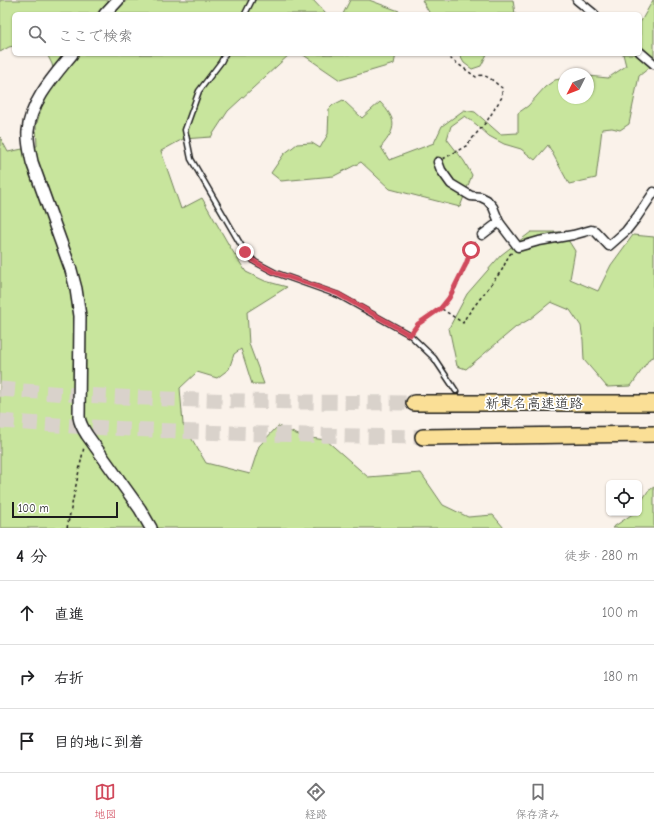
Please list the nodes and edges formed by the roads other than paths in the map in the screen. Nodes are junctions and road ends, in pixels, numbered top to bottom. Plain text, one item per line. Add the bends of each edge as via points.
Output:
1 (118, 0) edge
2 (252, 0) edge
3 (577, 0) edge
4 (107, 12) edge
5 (246, 12) edge
6 (592, 12) edge
7 (642, 54) edge
8 (70, 56) edge
9 (224, 56) edge
10 (654, 64) edge
11 (438, 162) road end
12 (654, 192) edge
13 (499, 222) junction
14 (482, 235) road end
15 (456, 390) dead end
16 (414, 403) tunnel mouth
17 (654, 403) edge
18 (654, 434) edge
19 (423, 437) tunnel mouth
20 (150, 528) edge

1 - 4 street
2 - 5 lane
3 - 6 street
7 - 10 street
8 - 20 street via 39,99 31,117 28,144 76,289 80,316 79,417 82,429 140,509
9 - 15 lane via 199,91 185,130 191,159 245,252 255,262 276,273 338,294 410,335 434,358
11 - 13 street via 451,184 471,196 487,200
12 - 13 street via 626,231 609,246 591,230 518,247
13 - 14 street
16 - 17 highway, 新東名高速道路
18 - 19 highway

